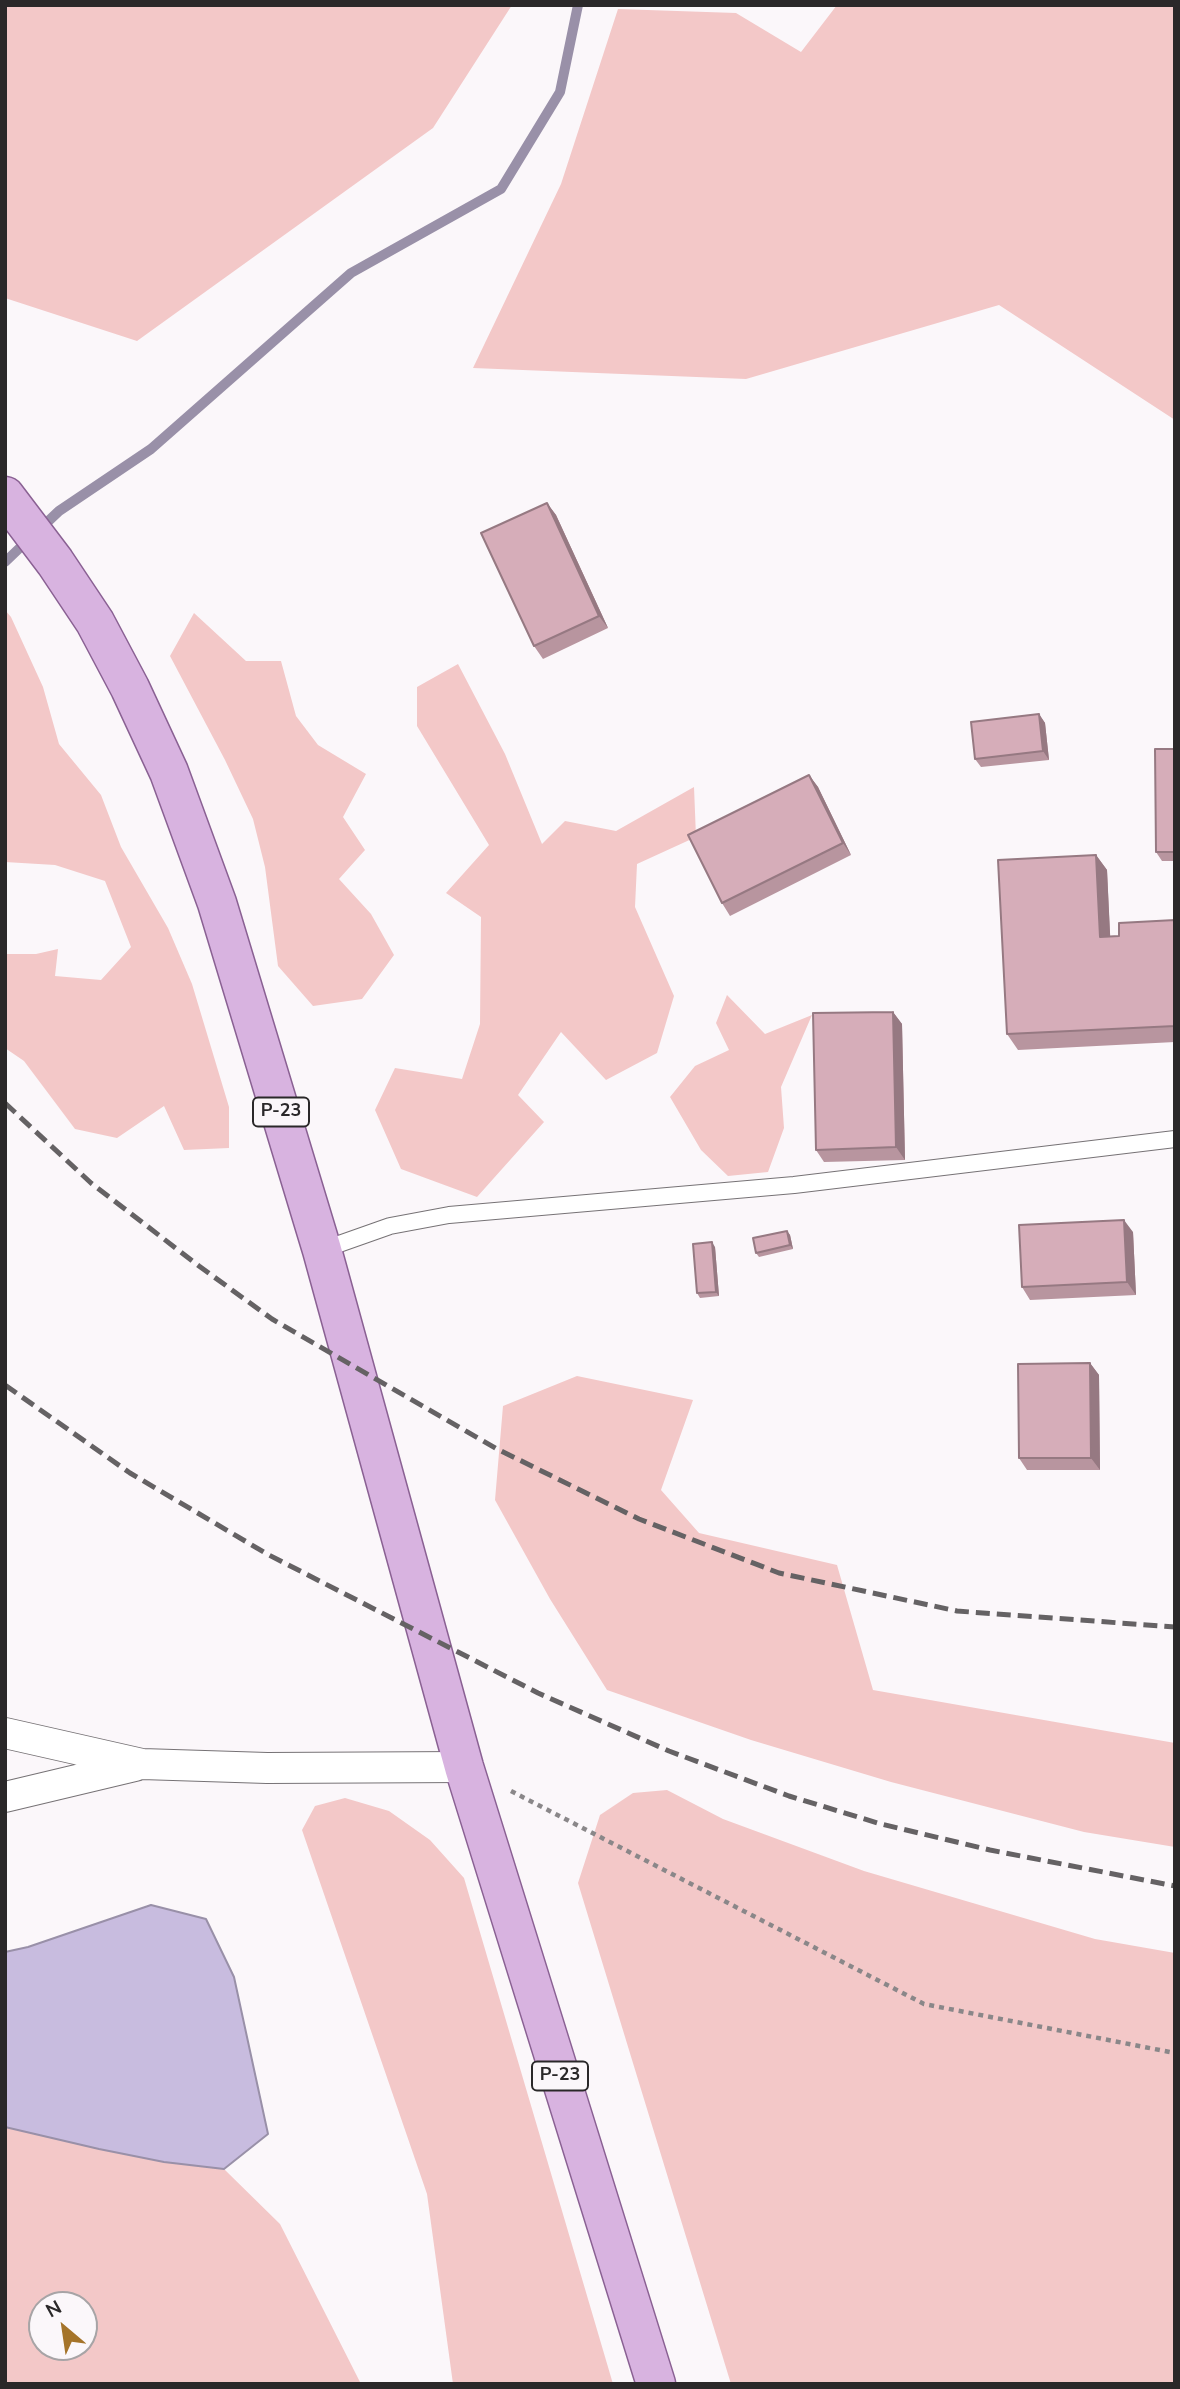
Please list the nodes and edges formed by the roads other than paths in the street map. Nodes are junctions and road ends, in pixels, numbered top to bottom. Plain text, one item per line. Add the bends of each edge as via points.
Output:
1 (5, 496) edge
2 (1175, 1139) edge
3 (322, 1250) junction
4 (5, 1733) edge
5 (142, 1764) junction
6 (464, 1767) junction
7 (5, 1797) edge
8 (656, 2384) edge

1 - 3 main road, Р-23 via 94,622 169,772 217,903
2 - 3 lane via 794,1185 449,1215 390,1226
3 - 6 main road, Р-23
4 - 5 street
5 - 6 street
5 - 7 street
6 - 8 main road, Р-23

